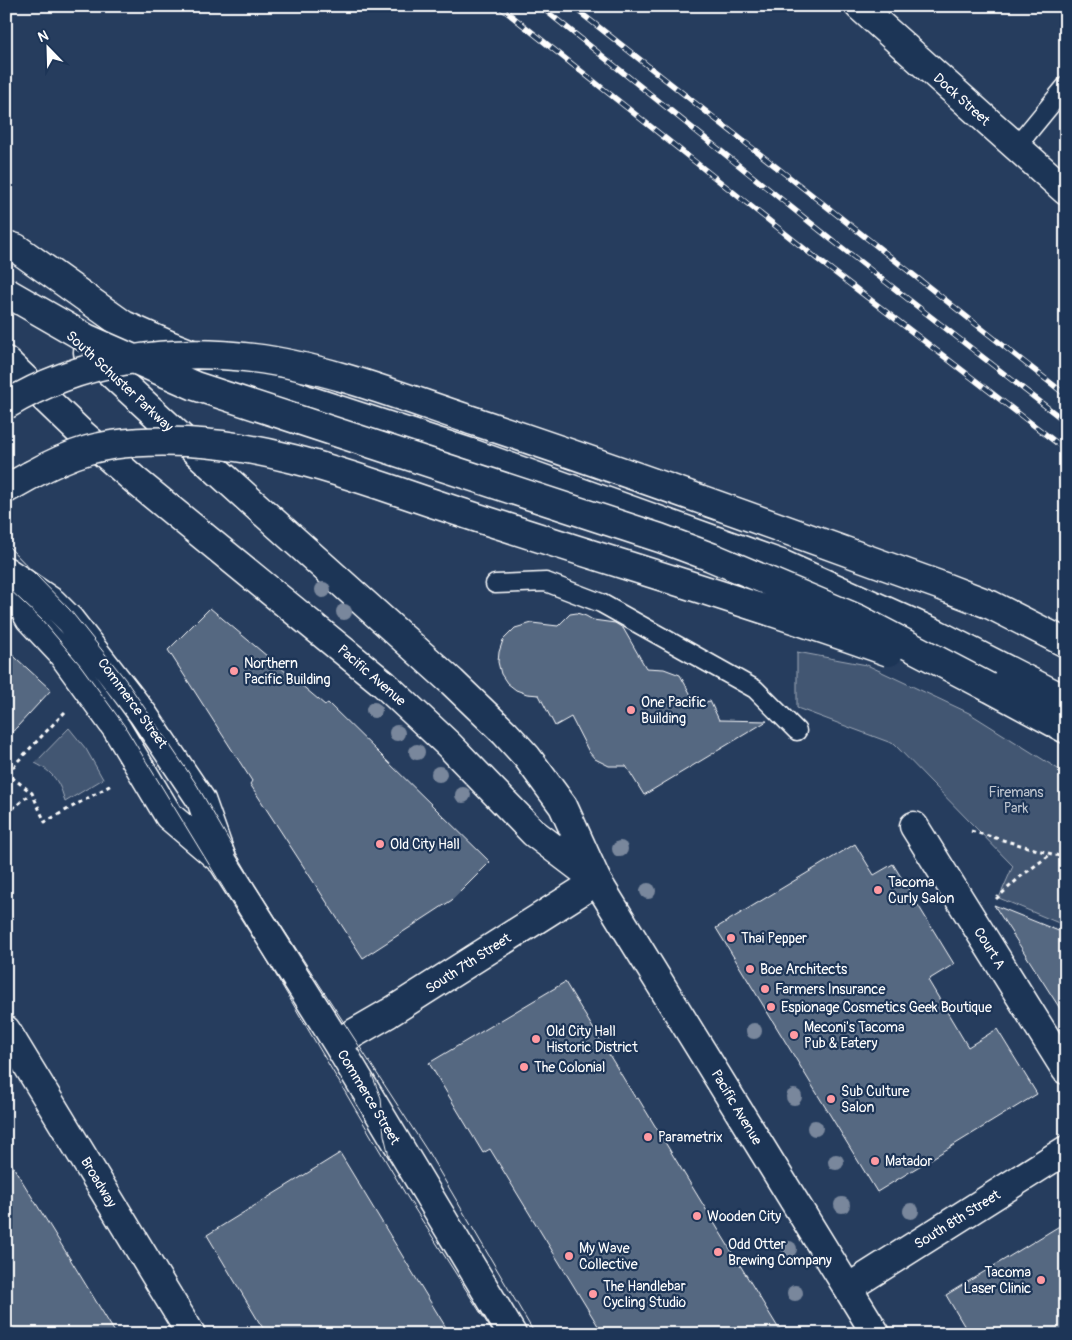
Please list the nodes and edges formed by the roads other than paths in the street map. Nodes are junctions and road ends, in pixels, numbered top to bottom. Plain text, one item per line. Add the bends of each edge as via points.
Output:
1 (859, 6) edge
2 (1066, 86) edge
3 (1016, 147) junction
4 (1066, 192) edge
5 (6, 245) edge
6 (6, 276) edge
7 (6, 292) edge
8 (6, 361) edge
9 (6, 405) edge
10 (234, 486) joint
11 (6, 489) edge
12 (6, 571) edge
13 (6, 577) edge
14 (495, 584) dead end
15 (1066, 643) edge
16 (988, 687) junction
17 (1066, 700) edge
18 (1066, 729) edge
19 (797, 731) dead end
20 (914, 826) dead end
21 (223, 862) junction
22 (597, 881) junction
23 (6, 1030) edge
24 (337, 1043) junction
25 (1066, 1070) edge
26 (1066, 1150) edge
27 (848, 1288) junction
28 (191, 1334) edge
29 (512, 1334) edge
30 (876, 1334) edge

1 - 3 main road, Dock Street
2 - 3 lane
3 - 4 main road, Dock Street
5 - 17 main road via 16,248 124,325 170,346 305,399 477,455 781,564 936,634
6 - 10 main road, South Schuster Parkway
7 - 16 main road, bridge via 86,338 195,386 710,557 858,619
8 - 22 main road, Pacific Avenue via 136,481 384,684 449,745 534,833
9 - 15 main road, bridge via 64,376 115,362 178,354 254,358 304,368 622,470 991,605
10 - 22 main road, Pacific Avenue via 452,682 527,757 564,806
11 - 16 main road, bridge via 63,459 120,444 189,442 255,451 359,478 817,626
12 - 21 main road, Commerce Street via 52,602 70,620 143,714 201,800
13 - 21 main road, Commerce Street via 30,619 60,652 117,729 169,816
14 - 19 lane via 546,582 601,603 755,690
16 - 18 main road
20 - 25 main road, Court A
21 - 24 main road, Commerce Street
22 - 24 main road, South 7th Street via 389,1014
22 - 27 main road, Pacific Avenue
23 - 28 main road, Broadway
24 - 29 main road, Commerce Street
26 - 27 main road, South 8th Street
27 - 30 main road, Pacific Avenue

